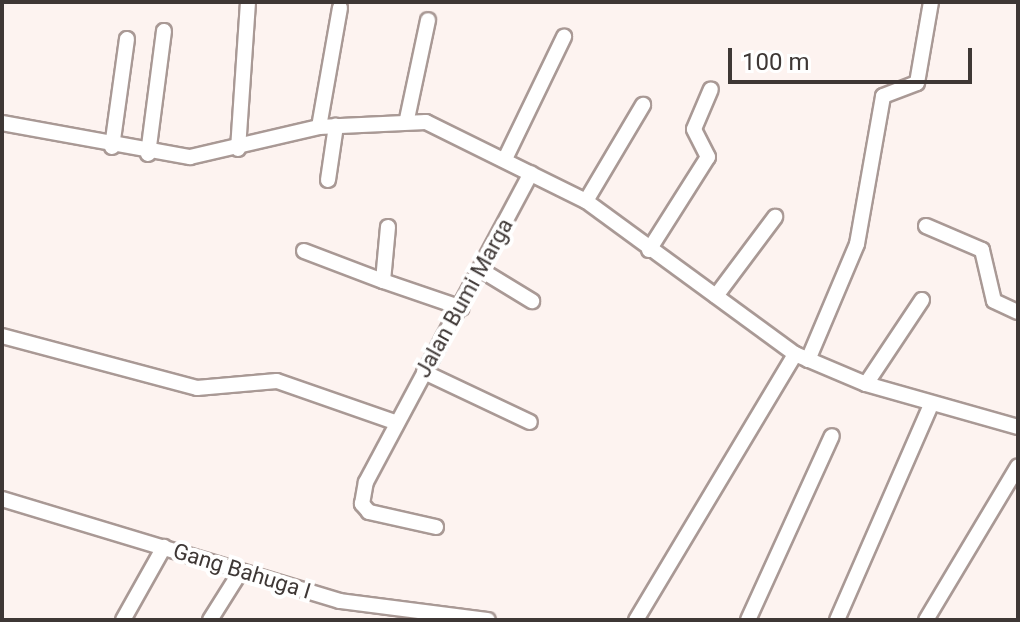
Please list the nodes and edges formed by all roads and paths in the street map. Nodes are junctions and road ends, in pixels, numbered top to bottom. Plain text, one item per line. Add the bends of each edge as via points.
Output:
1 (248, 2) edge
2 (931, 2) edge
3 (340, 8) dead end
4 (428, 20) dead end
5 (164, 31) dead end
6 (564, 37) dead end
7 (127, 39) dead end
8 (711, 89) dead end
9 (643, 105) dead end
10 (407, 119) junction
11 (2, 123) edge
12 (336, 126) junction
13 (319, 127) junction
14 (112, 147) junction
15 (238, 149) junction
16 (148, 154) junction
17 (505, 159) junction
18 (531, 173) junction
19 (328, 180) dead end
20 (586, 201) junction
21 (775, 217) dead end
22 (926, 226) dead end
23 (388, 227) dead end
24 (649, 250) junction
25 (304, 251) dead end
26 (481, 270) junction
27 (383, 281) junction
28 (716, 296) junction
29 (922, 300) dead end
30 (532, 301) dead end
31 (462, 308) junction
32 (1018, 312) edge
33 (2, 336) edge
34 (802, 357) junction
35 (424, 372) junction
36 (866, 384) junction
37 (931, 405) junction
38 (395, 422) junction
39 (530, 422) dead end
40 (1018, 427) edge
41 (832, 436) dead end
42 (1018, 466) edge
43 (2, 499) edge
44 (436, 527) dead end
45 (164, 547) junction
46 (239, 574) junction
47 (123, 620) edge
48 (210, 620) edge
49 (488, 620) edge
50 (636, 620) edge
51 (748, 620) edge
52 (837, 620) edge
53 (926, 620) edge

1 - 15 street
2 - 34 street via 917,83 883,96 857,244
3 - 13 street
4 - 10 street
5 - 16 street
6 - 17 street
7 - 14 street
8 - 24 street via 694,129 708,157
9 - 20 street
10 - 12 street
10 - 17 street
11 - 14 street
12 - 13 street
12 - 19 street
13 - 15 street
14 - 16 street
15 - 16 street
17 - 18 street
18 - 20 street
18 - 26 street, Jalan Bumi Marga
20 - 24 street
21 - 28 street
22 - 32 street via 982,250 994,301
23 - 27 street
24 - 28 street
25 - 27 street
26 - 30 street
26 - 31 street, Jalan Bumi Marga
27 - 31 street
28 - 34 street
29 - 36 street
31 - 35 street, Jalan Bumi Marga
33 - 38 street via 197,388 277,381
34 - 36 street
34 - 50 street
35 - 38 street, Jalan Bumi Marga
35 - 39 street
36 - 37 street
37 - 40 street
37 - 52 street
38 - 44 street, Jalan Bumi Marga via 362,504 389,522
41 - 51 street
42 - 53 street
43 - 45 street, Gang Bahuga I
45 - 46 street, Gang Bahuga I
45 - 47 street
46 - 48 street
46 - 49 street, Gang Bahuga I via 340,601

